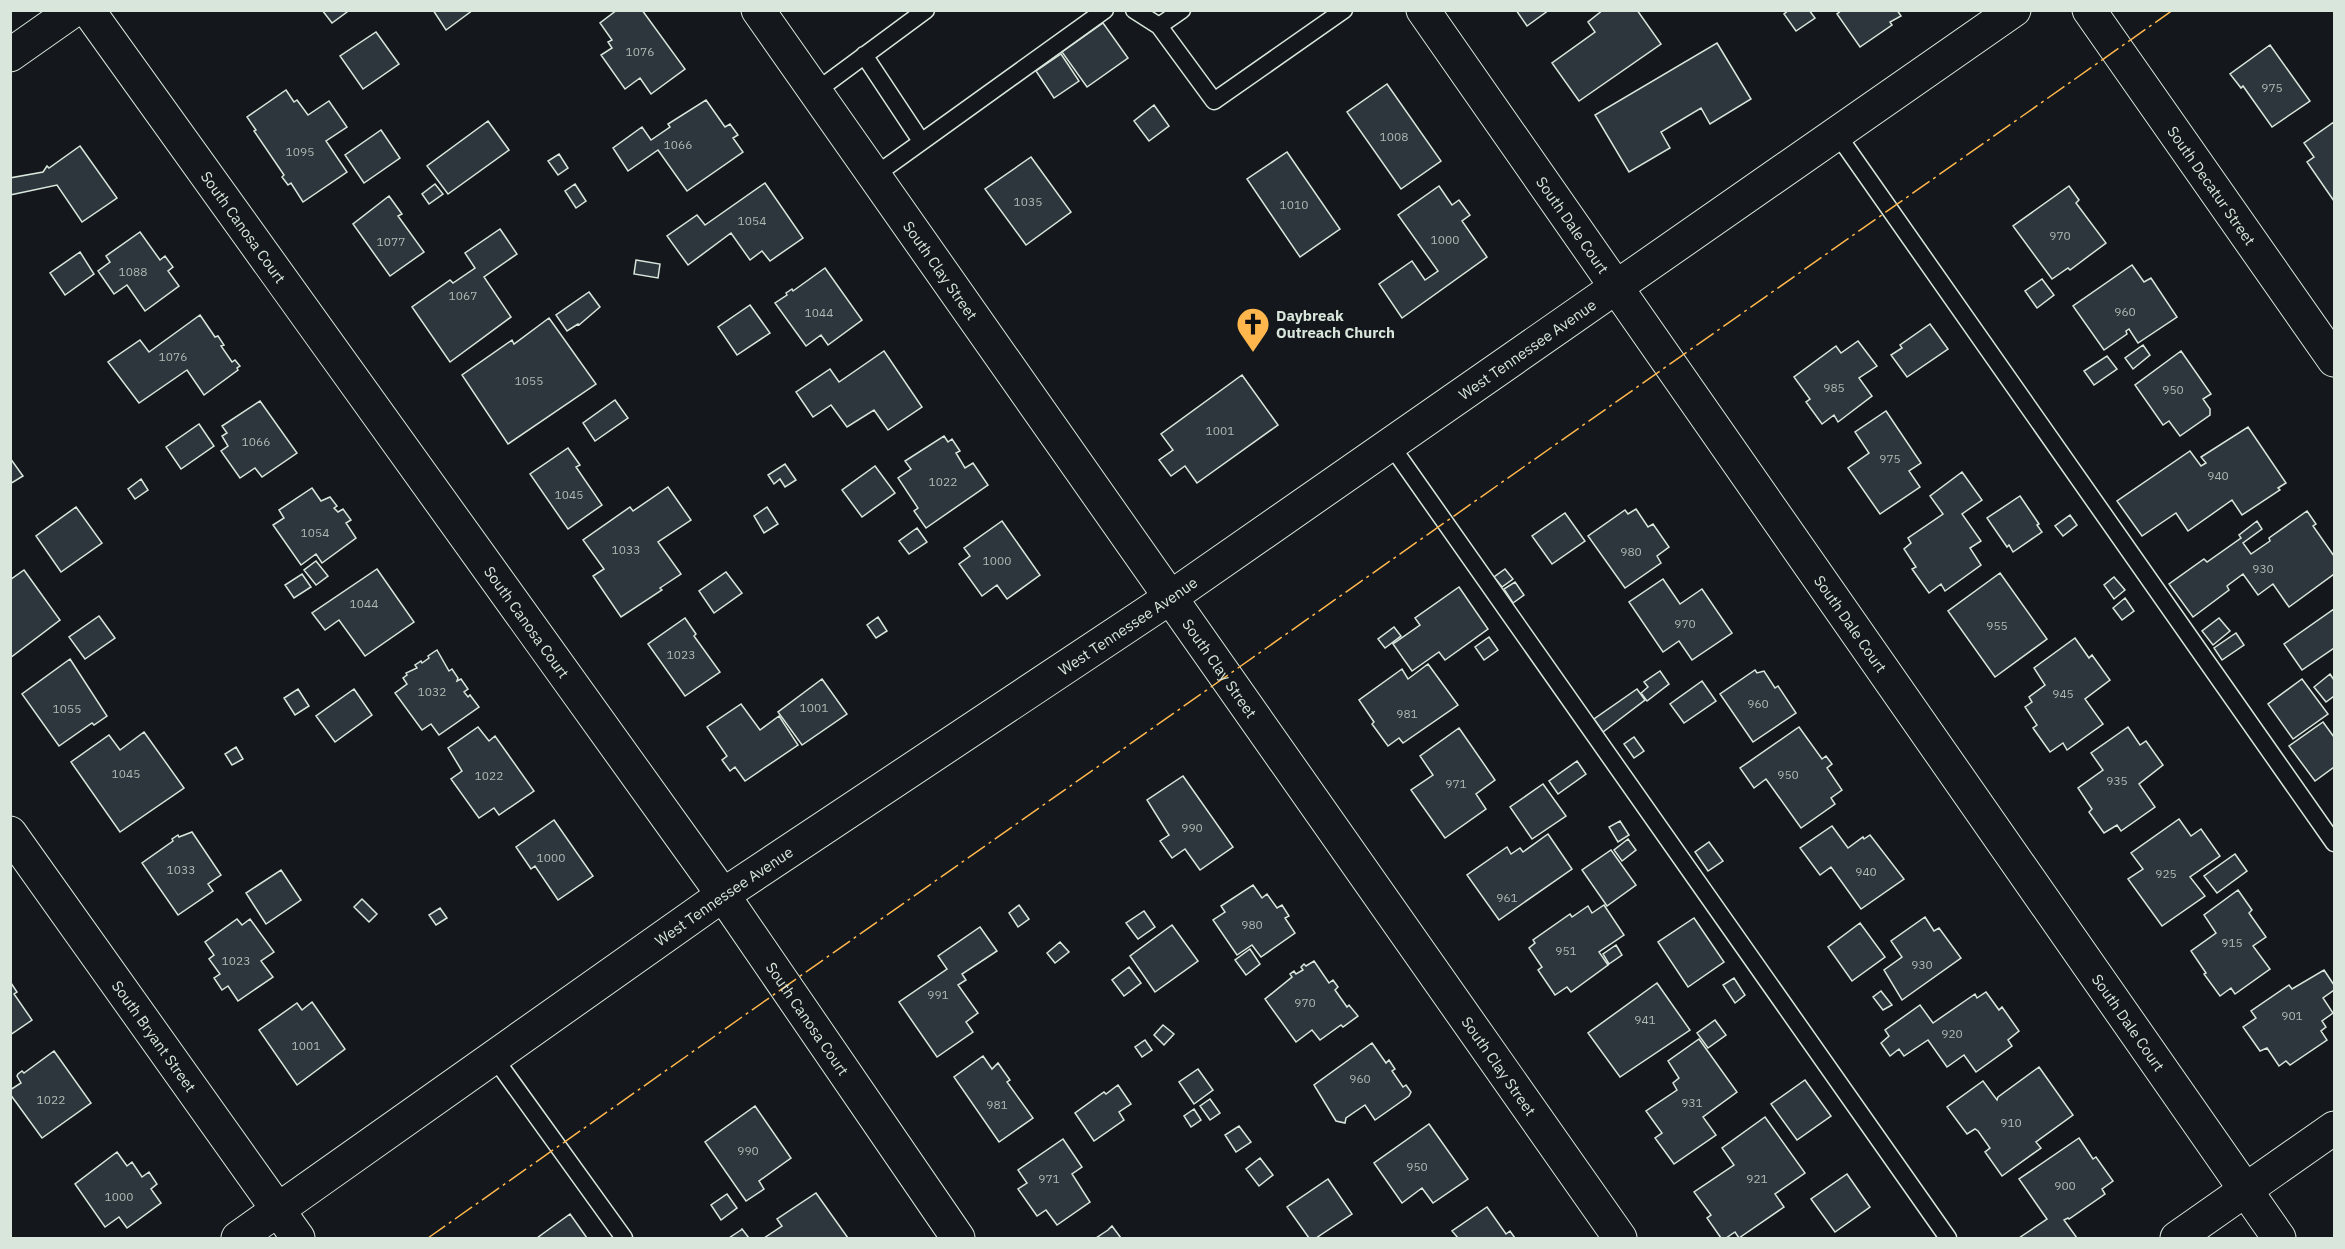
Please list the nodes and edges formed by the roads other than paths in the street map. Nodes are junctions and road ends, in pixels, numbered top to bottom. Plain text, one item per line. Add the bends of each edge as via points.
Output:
1 (74, 10) edge
2 (88, 10) edge
3 (758, 10) edge
4 (926, 10) edge
5 (1105, 10) edge
6 (1134, 10) edge
7 (1182, 10) edge
8 (1344, 10) edge
9 (1423, 10) edge
10 (2014, 10) edge
11 (2089, 10) edge
12 (1159, 26) junction
13 (10, 55) edge
14 (864, 55) junction
15 (815, 92) junction
16 (1837, 134) junction
17 (921, 141) junction
18 (874, 176) junction
19 (1616, 288) junction
20 (2334, 360) edge
21 (1390, 444) junction
22 (1171, 597) junction
23 (10, 833) edge
24 (2334, 843) edge
25 (723, 895) junction
26 (493, 1056) junction
27 (2334, 1128) edge
28 (2246, 1191) junction
29 (279, 1210) junction
30 (238, 1239) edge
31 (298, 1239) edge
32 (624, 1239) edge
33 (958, 1239) edge
34 (1620, 1239) edge
35 (1948, 1239) edge
36 (2177, 1239) edge
37 (2279, 1239) edge

1 - 13 street
2 - 25 street, South Canosa Court
3 - 15 street, South Clay Street
4 - 14 lane
5 - 17 lane
6 - 12 lane
7 - 12 lane
8 - 12 lane via 1214,101
9 - 19 street, South Dale Court
10 - 16 street, West Tennessee Avenue
11 - 20 street, South Decatur Street
14 - 15 lane
14 - 17 lane
15 - 18 street, South Clay Street
16 - 19 street, West Tennessee Avenue
16 - 24 lane
17 - 18 lane
18 - 22 street, South Clay Street
19 - 21 street, West Tennessee Avenue
19 - 28 street, South Dale Court
21 - 22 street, West Tennessee Avenue
21 - 35 lane
22 - 25 street, West Tennessee Avenue
22 - 34 street, South Clay Street
23 - 29 street, South Bryant Street
25 - 26 street, West Tennessee Avenue
25 - 33 street, South Canosa Court
26 - 29 street, West Tennessee Avenue
26 - 32 lane
27 - 28 street
28 - 36 street
28 - 37 street, South Dale Court
29 - 30 street, West Tennessee Avenue
29 - 31 street, South Bryant Street

